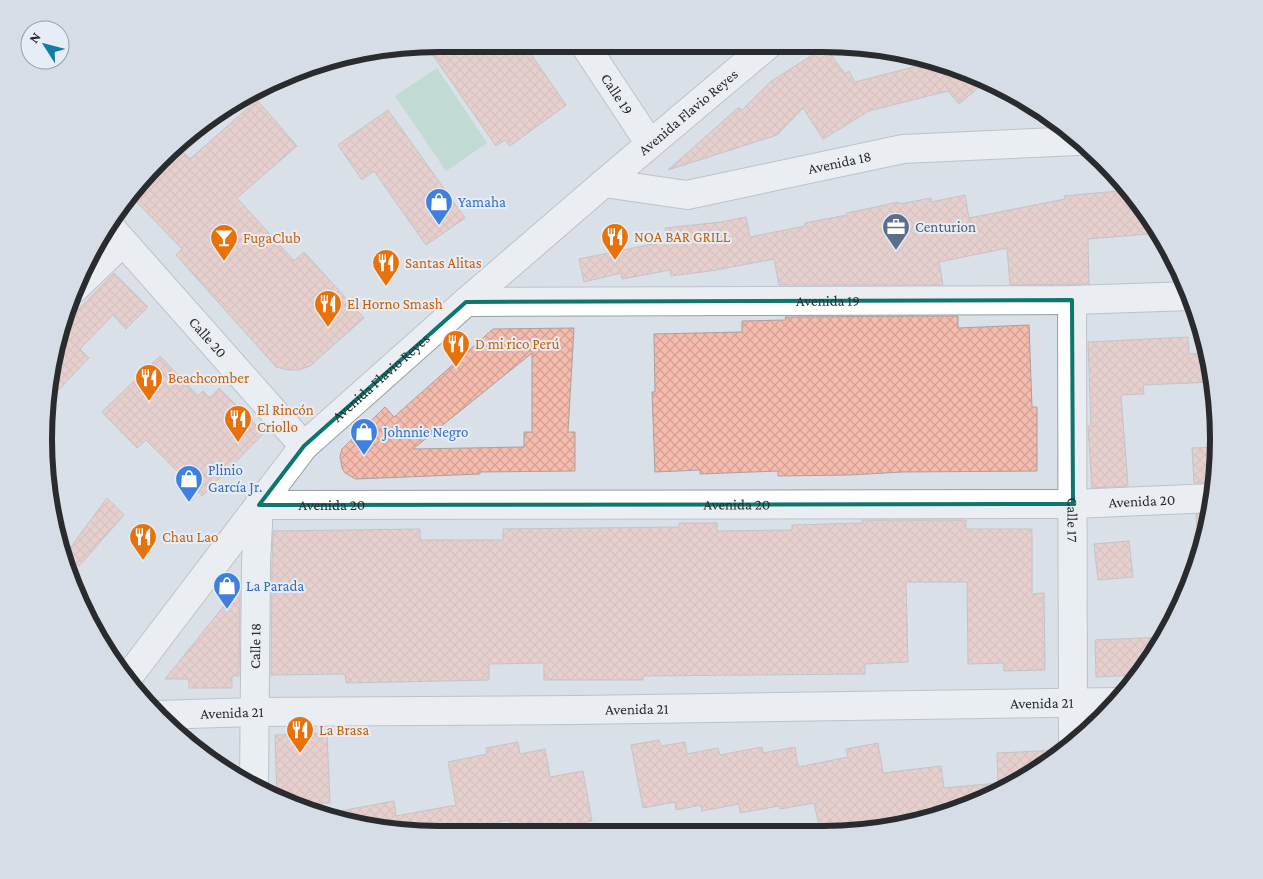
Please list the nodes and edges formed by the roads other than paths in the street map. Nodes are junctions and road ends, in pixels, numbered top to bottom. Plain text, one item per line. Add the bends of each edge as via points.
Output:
1 (589, 52) edge
2 (760, 52) edge
3 (1069, 141) edge
4 (650, 144) junction
5 (604, 183) junction
6 (117, 235) edge
7 (95, 263) edge
8 (1183, 296) edge
9 (1072, 300) junction
10 (466, 302) junction
11 (304, 446) junction
12 (1206, 498) edge
13 (1073, 504) junction
14 (259, 505) junction
15 (130, 673) edge
16 (1073, 702) junction
17 (1107, 702) edge
18 (254, 712) junction
19 (169, 716) edge
20 (1073, 735) edge
21 (254, 779) edge

1 - 4 street, Calle 19
2 - 4 street, Avenida Flavio Reyes
3 - 5 street, Avenida 18 via 903,150 687,195
4 - 5 street, Avenida Flavio Reyes
5 - 10 street, Avenida Flavio Reyes
6 - 7 street
6 - 11 street, Calle 20
8 - 9 street, Avenida 19
9 - 10 street, Avenida 19
9 - 13 street, Calle 17
10 - 11 street, Avenida Flavio Reyes
11 - 14 street, Avenida Flavio Reyes
12 - 13 street, Avenida 20
13 - 14 street, Avenida 20
13 - 16 street, Calle 17
14 - 15 street, Avenida Flavio Reyes
14 - 18 street, Calle 18
16 - 17 street, Avenida 21
16 - 18 street, Avenida 21
16 - 20 street, Calle 17
18 - 19 street, Avenida 21
18 - 21 street, Calle 18

